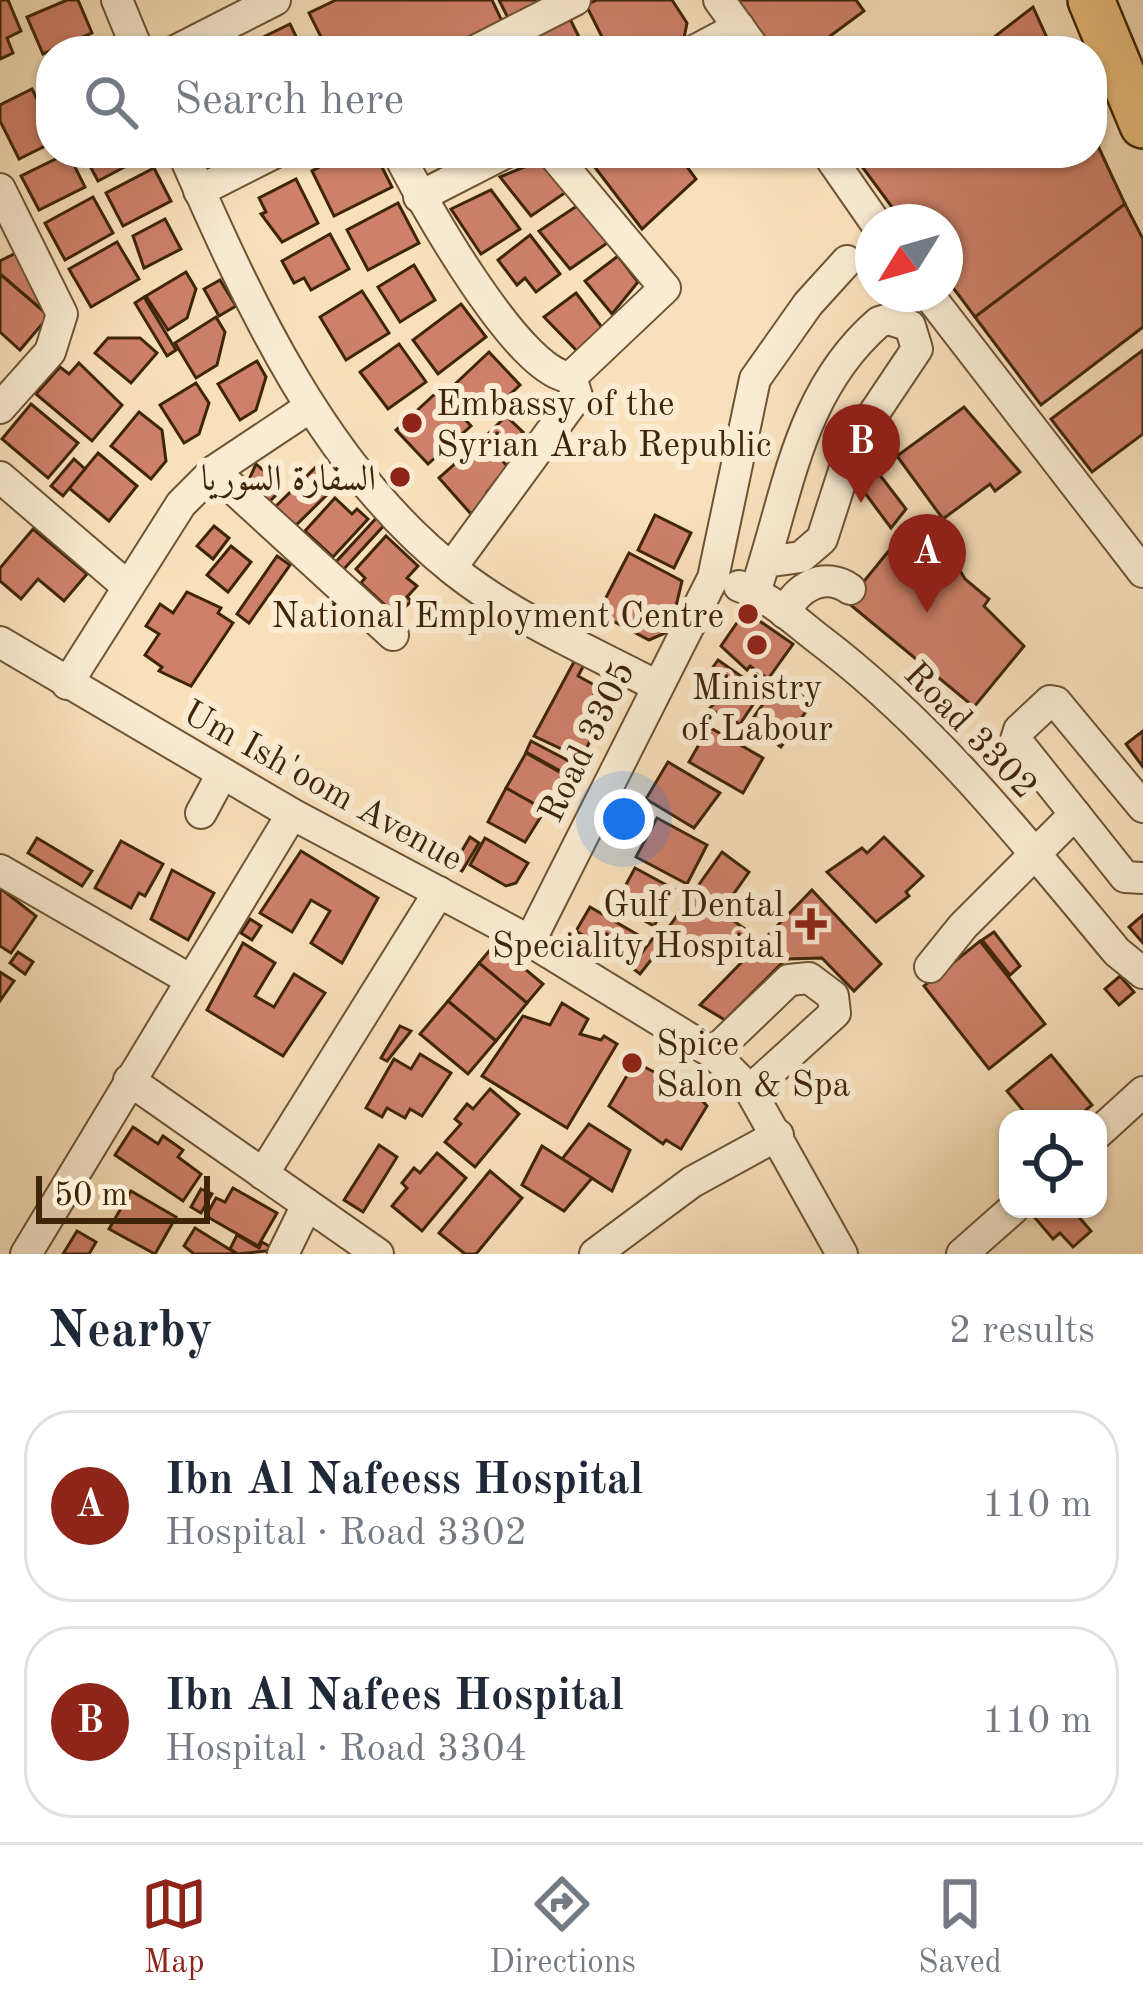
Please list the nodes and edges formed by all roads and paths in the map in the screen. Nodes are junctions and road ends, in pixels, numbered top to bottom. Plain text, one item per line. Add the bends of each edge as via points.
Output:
1 (117, 0) edge
2 (275, 0) edge
3 (575, 0) edge
4 (719, 0) edge
5 (1090, 0) edge
6 (132, 36) edge
7 (204, 36) edge
8 (504, 36) edge
9 (745, 36) edge
10 (1105, 36) edge
11 (1107, 40) edge
12 (1143, 125) edge
13 (190, 168) edge
14 (245, 168) edge
15 (405, 168) edge
16 (475, 168) edge
17 (565, 168) edge
18 (844, 168) edge
19 (0, 188) edge
20 (200, 191) junction
21 (419, 196) junction
22 (867, 204) edge
23 (847, 261) dead end
24 (936, 312) edge
25 (949, 312) edge
26 (910, 326) junction
27 (571, 376) junction
28 (310, 407) junction
29 (0, 408) edge
30 (214, 471) junction
31 (0, 477) edge
32 (830, 526) junction
33 (765, 562) junction
34 (451, 568) junction
35 (1143, 572) edge
36 (713, 578) junction
37 (127, 586) junction
38 (755, 592) junction
39 (785, 613) junction
40 (393, 635) dead end
41 (0, 642) edge
42 (67, 684) junction
43 (655, 685) junction
44 (222, 774) junction
45 (1143, 807) edge
46 (201, 813) dead end
47 (292, 814) junction
48 (1075, 814) junction
49 (1036, 854) junction
50 (0, 870) edge
51 (1143, 878) edge
52 (439, 892) junction
53 (530, 941) junction
54 (930, 967) dead end
55 (1143, 973) edge
56 (189, 979) junction
57 (713, 1053) junction
58 (129, 1080) junction
59 (751, 1090) junction
60 (1143, 1092) edge
61 (1107, 1124) edge
62 (778, 1135) junction
63 (263, 1174) junction
64 (307, 1205) junction
65 (1002, 1218) edge
66 (26, 1254) edge
67 (283, 1254) edge
68 (378, 1254) edge
69 (595, 1254) edge
70 (842, 1254) edge
71 (962, 1254) edge

1 - 6 street
2 - 7 street
3 - 8 street
4 - 9 street
5 - 10 highway
11 - 12 highway
13 - 20 street
14 - 20 street
15 - 21 street
16 - 21 street
17 - 27 street via 665,288
18 - 22 street
19 - 29 street via 62,314 50,352
20 - 28 street
21 - 27 street via 468,276 545,370
23 - 36 street, Road 3305 via 755,379
24 - 26 street
25 - 35 street via 1081,475
26 - 32 street via 917,349 852,446
26 - 33 street via 879,322 822,392 794,451
27 - 34 street via 577,396
28 - 30 street
28 - 34 street
30 - 37 street via 181,504
30 - 40 street
31 - 37 street
32 - 33 street via 800,557
32 - 39 street via 841,585 808,585
33 - 38 street
34 - 43 street
36 - 38 street, Road 3302
36 - 43 street, Road 3305
37 - 42 street
38 - 39 street, Road 3302
39 - 49 street, Road 3302 via 932,735
41 - 42 street, Um Ish'oom Avenue
42 - 44 street, Um Ish'oom Avenue
43 - 53 street, Road 3305
44 - 46 street
44 - 47 street, Um Ish'oom Avenue
45 - 48 street via 1050,700 1016,740
47 - 52 street, Um Ish'oom Avenue
47 - 56 street
48 - 49 street
48 - 51 street via 1125,877
49 - 54 street
49 - 55 street, Road 3302
50 - 56 street
52 - 53 street, Um Ish'oom Avenue
52 - 63 street
53 - 57 street, Um Ish'oom Avenue
56 - 58 street
57 - 59 street, Um Ish'oom Avenue
57 - 59 street via 789,980 809,978 833,996 835,1013
58 - 63 street
58 - 66 street
59 - 62 street, Um Ish'oom Avenue
60 - 61 street
62 - 69 street via 692,1182
62 - 70 street, Um Ish'oom Avenue
63 - 64 street
64 - 67 street
64 - 68 street
65 - 71 street

